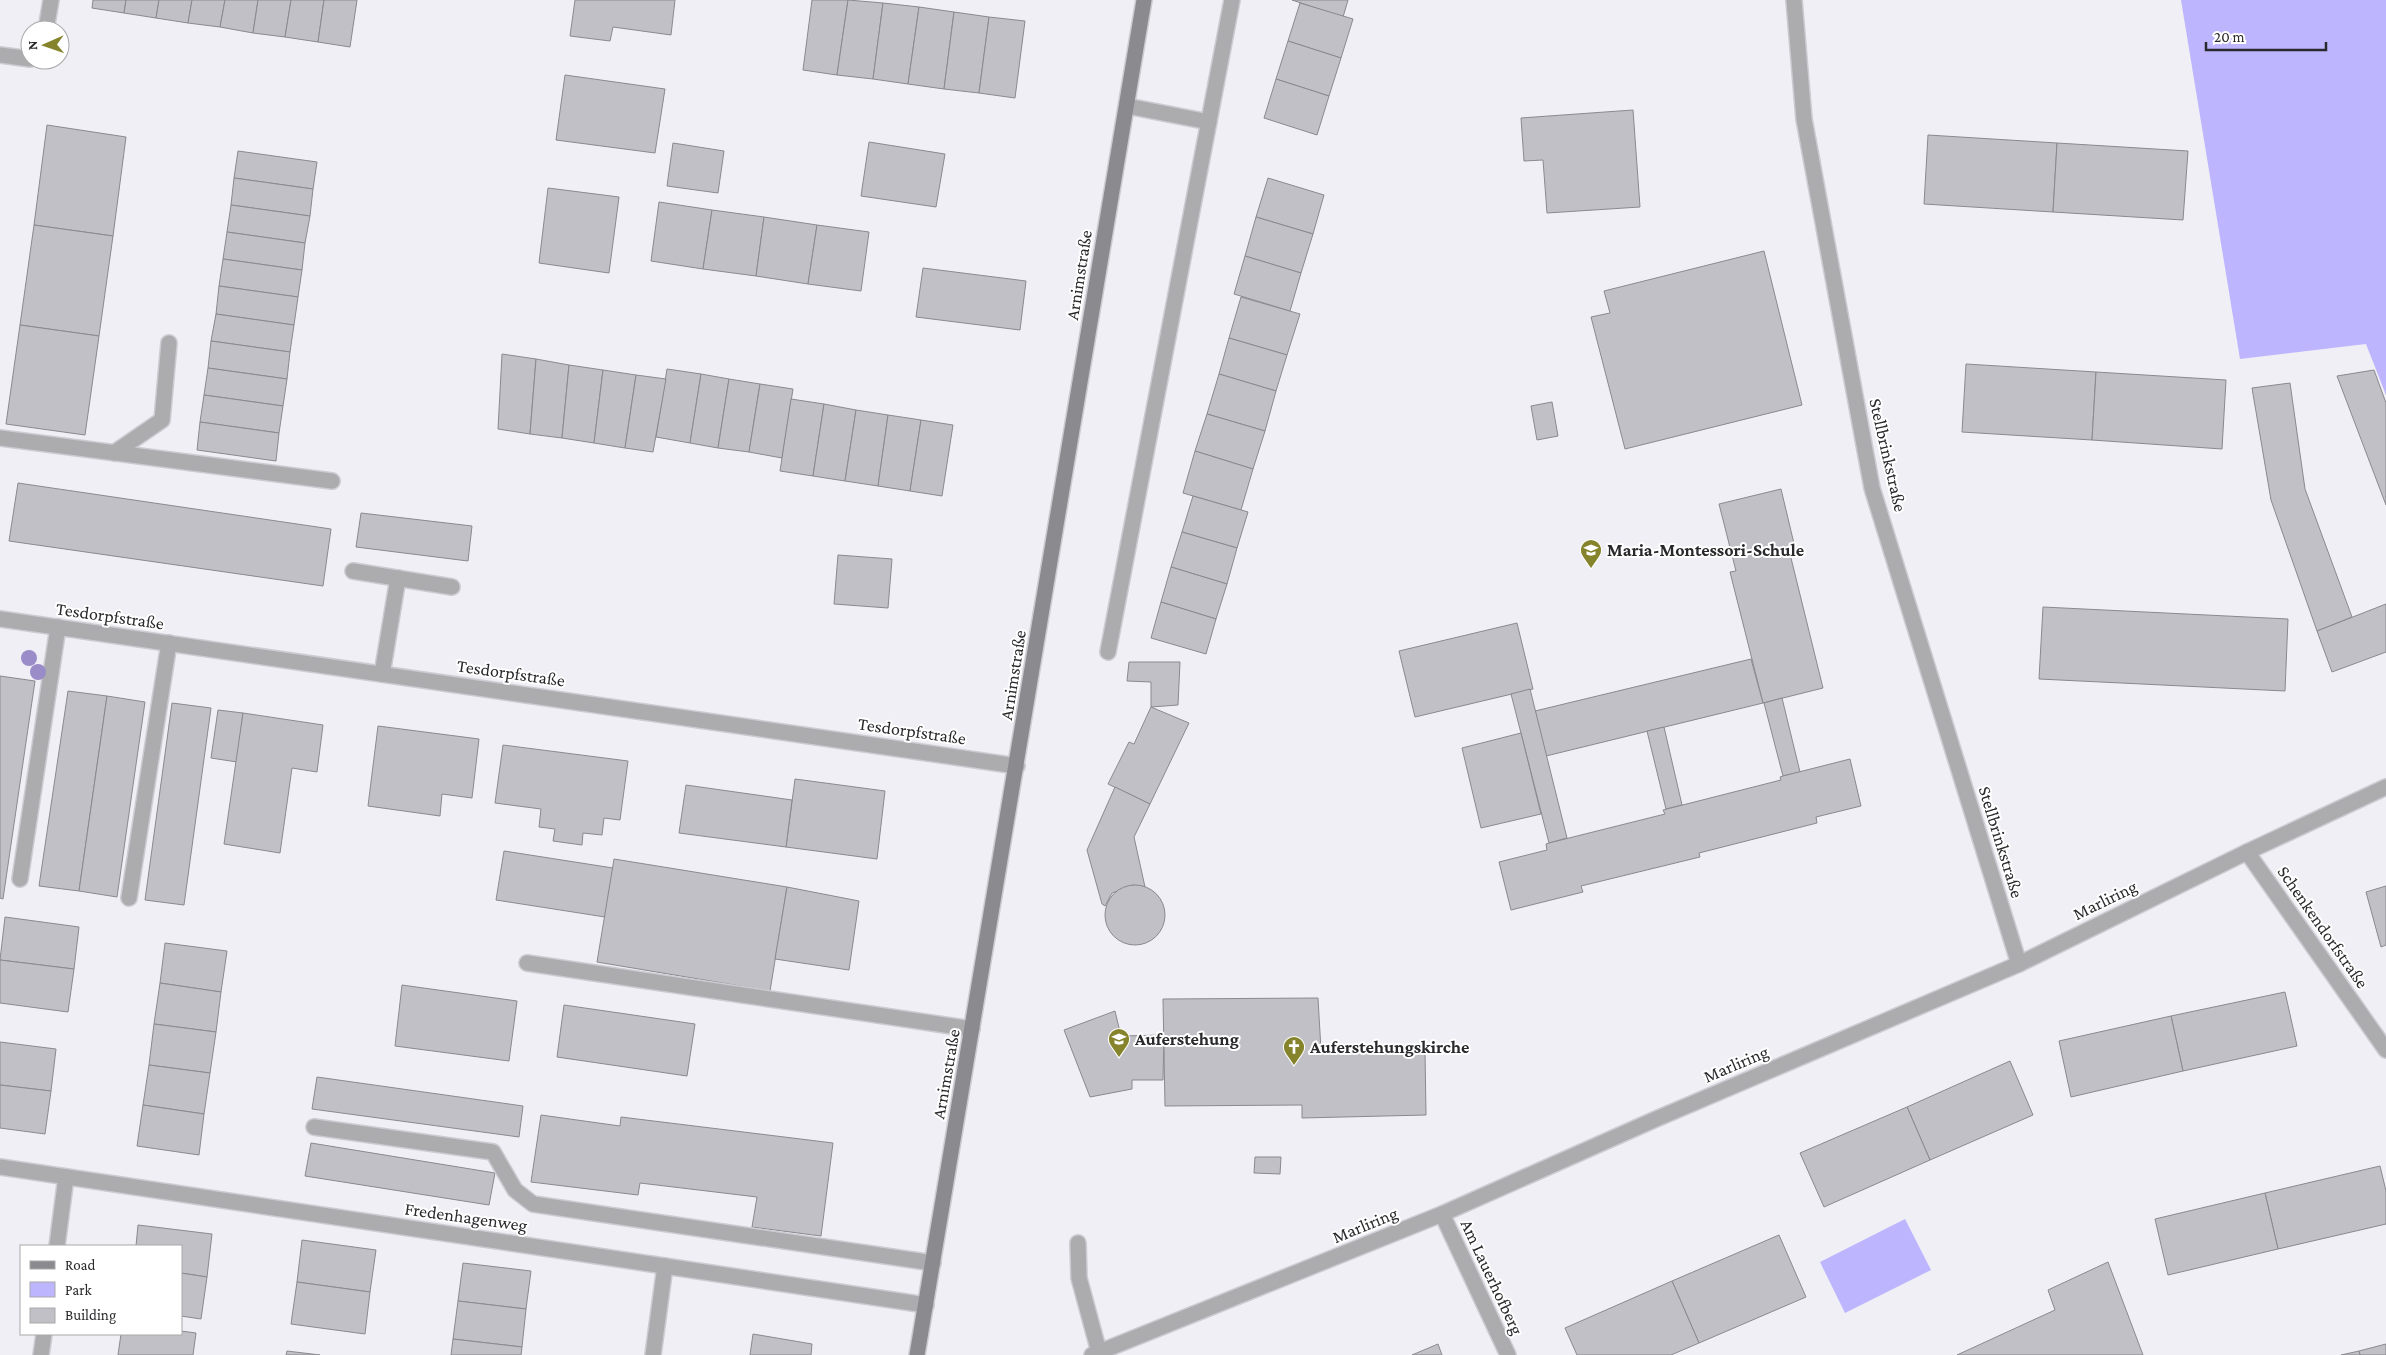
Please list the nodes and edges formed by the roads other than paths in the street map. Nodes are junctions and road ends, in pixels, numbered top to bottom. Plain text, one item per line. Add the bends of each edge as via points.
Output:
1 (51, 0) edge
2 (1144, 0) edge
3 (1232, 0) edge
4 (1794, 0) edge
5 (48, 20) edge
6 (0, 55) edge
7 (20, 58) edge
8 (1127, 106) junction
9 (1209, 122) junction
10 (169, 343) dead end
11 (0, 438) edge
12 (114, 453) junction
13 (332, 481) dead end
14 (353, 571) dead end
15 (398, 578) junction
16 (452, 587) dead end
17 (0, 619) edge
18 (58, 627) junction
19 (169, 643) junction
20 (1108, 652) dead end
21 (382, 674) junction
22 (1017, 766) junction
23 (2386, 787) edge
24 (2247, 852) junction
25 (20, 879) dead end
26 (129, 898) dead end
27 (527, 963) dead end
28 (2019, 964) junction
29 (972, 1029) junction
30 (2386, 1050) edge
31 (314, 1127) dead end
32 (0, 1167) edge
33 (66, 1176) junction
34 (1442, 1214) junction
35 (1078, 1243) dead end
36 (56, 1245) edge
37 (933, 1263) junction
38 (664, 1266) junction
39 (926, 1305) junction
40 (44, 1335) edge
41 (1095, 1353) edge
42 (41, 1355) edge
43 (653, 1355) edge
44 (918, 1355) edge
45 (1508, 1355) edge

1 - 5 street
2 - 8 main road, Arnimstraße
3 - 9 street
4 - 28 street, Stellbrinkstraße via 1804,119 1872,488
6 - 7 street
8 - 9 street
8 - 22 main road, Arnimstraße
9 - 20 street
10 - 12 street via 162,420
11 - 12 street
12 - 13 street
14 - 15 street
15 - 16 street
15 - 21 street
17 - 18 street, Tesdorpfstraße
18 - 19 street, Tesdorpfstraße
18 - 25 street
19 - 21 street, Tesdorpfstraße
19 - 26 street
21 - 22 street, Tesdorpfstraße
22 - 29 main road, Arnimstraße
23 - 24 street, Marliring
24 - 28 street, Marliring
24 - 30 street, Schenkendorfstraße
27 - 29 street
28 - 34 street, Marliring
29 - 37 main road, Arnimstraße
31 - 37 street via 493,1152 515,1190 533,1204
32 - 33 street, Fredenhagenweg
33 - 36 street
33 - 38 street, Fredenhagenweg
34 - 41 street, Marliring
34 - 45 street, Am Lauerhofberg
35 - 41 street via 1079,1278
37 - 39 main road, Arnimstraße
38 - 39 street, Fredenhagenweg
38 - 43 street
39 - 44 main road, Arnimstraße
40 - 42 street

